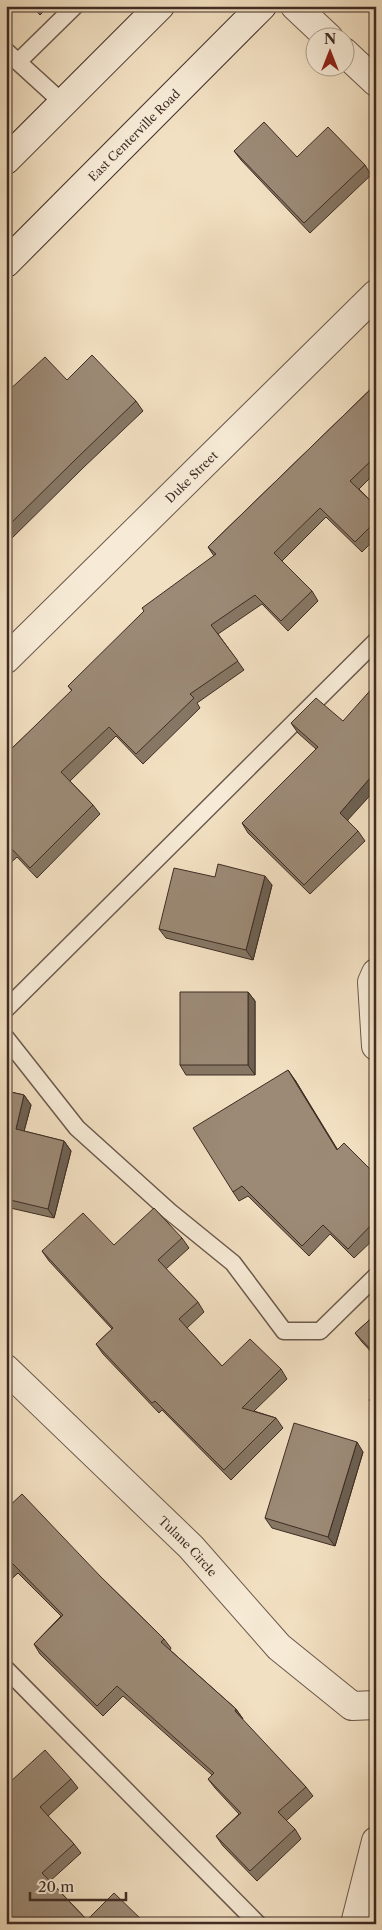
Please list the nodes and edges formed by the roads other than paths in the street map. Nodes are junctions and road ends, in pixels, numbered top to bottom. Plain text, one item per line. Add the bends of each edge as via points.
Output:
1 (75, 6) edge
2 (160, 6) edge
3 (262, 6) edge
4 (295, 6) edge
5 (318, 28) edge
6 (12, 56) edge
7 (354, 61) edge
8 (376, 82) edge
9 (63, 103) junction
10 (6, 160) edge
11 (6, 262) edge
12 (376, 294) edge
13 (376, 641) edge
14 (6, 659) edge
15 (376, 973) edge
16 (6, 1009) edge
17 (6, 1038) edge
18 (376, 1046) edge
19 (376, 1276) edge
20 (6, 1369) edge
21 (6, 1669) edge
22 (376, 1705) edge
23 (376, 1841) edge
24 (258, 1924) edge
25 (354, 1924) edge

1 - 6 lane
2 - 9 street
3 - 11 street, East Centerville Road
4 - 5 street
6 - 9 lane
7 - 8 street
9 - 10 street
12 - 14 street, Duke Street
13 - 16 lane
15 - 18 street via 372,982
17 - 19 lane via 77,1128 169,1212 233,1263 284,1331 320,1331
20 - 22 street, Tulane Circle via 191,1547 279,1647 352,1706
21 - 24 lane
23 - 25 street

